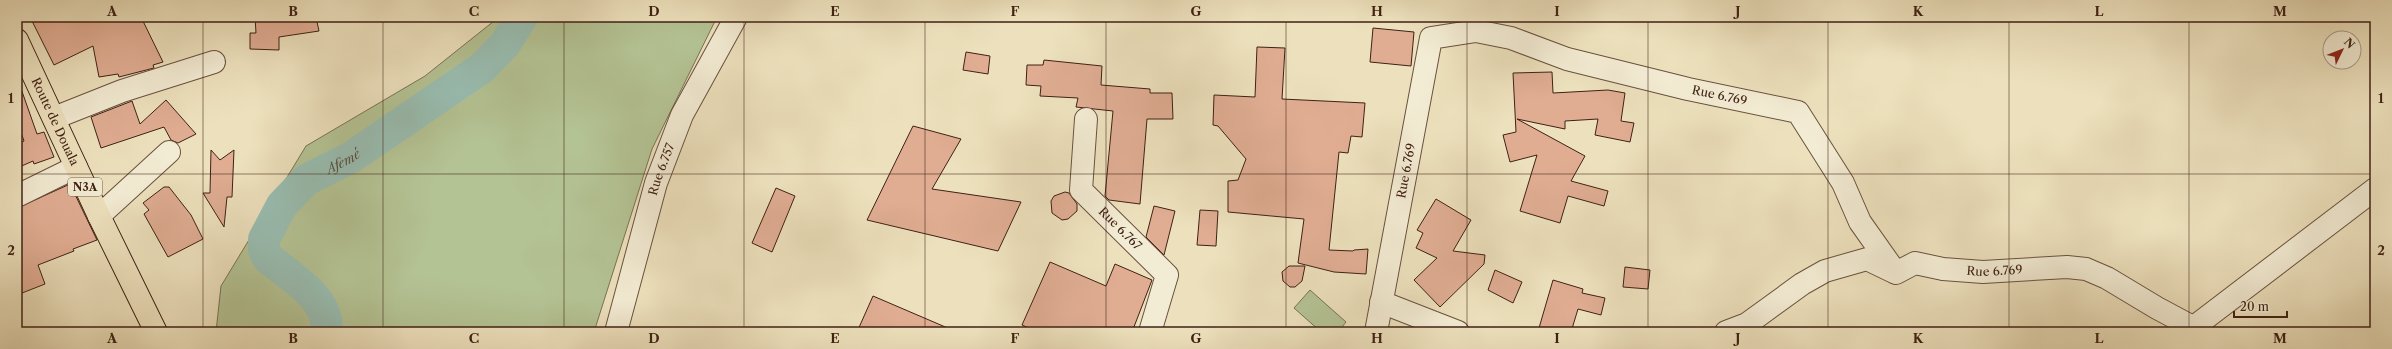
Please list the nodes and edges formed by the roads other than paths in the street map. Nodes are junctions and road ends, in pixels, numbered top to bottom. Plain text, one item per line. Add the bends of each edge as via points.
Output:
1 (736, 17) edge
2 (17, 40) edge
3 (214, 62) dead end
4 (54, 118) junction
5 (1086, 119) dead end
6 (169, 152) dead end
7 (76, 166) junction
8 (2375, 189) edge
9 (17, 196) edge
10 (99, 216) junction
11 (1896, 274) junction
12 (1381, 302) junction
13 (2198, 329) edge
14 (156, 332) edge
15 (616, 332) edge
16 (1150, 332) edge
17 (1376, 332) edge
18 (1458, 332) edge
19 (1726, 332) edge

1 - 15 street, Rue 6.757 via 682,115 656,183
2 - 4 highway, Route de Douala / N3A
3 - 4 street via 122,91
4 - 7 highway, Route de Douala / N3A
5 - 16 street, Rue 6.767 via 1081,190 1167,275
6 - 10 street
7 - 9 street
7 - 10 highway, Route de Douala / N3A
8 - 13 street
10 - 14 highway, Route de Douala / N3A
11 - 12 street, Rue 6.769 via 1860,222 1843,183 1798,112 1688,89 1567,59 1511,38 1476,31 1431,38
11 - 13 street, Rue 6.769 via 1915,263 1943,269 1983,272 2067,266 2086,269
11 - 19 street via 1867,259 1825,271 1802,284 1747,324
12 - 17 street, Rue 6.769
12 - 18 street

